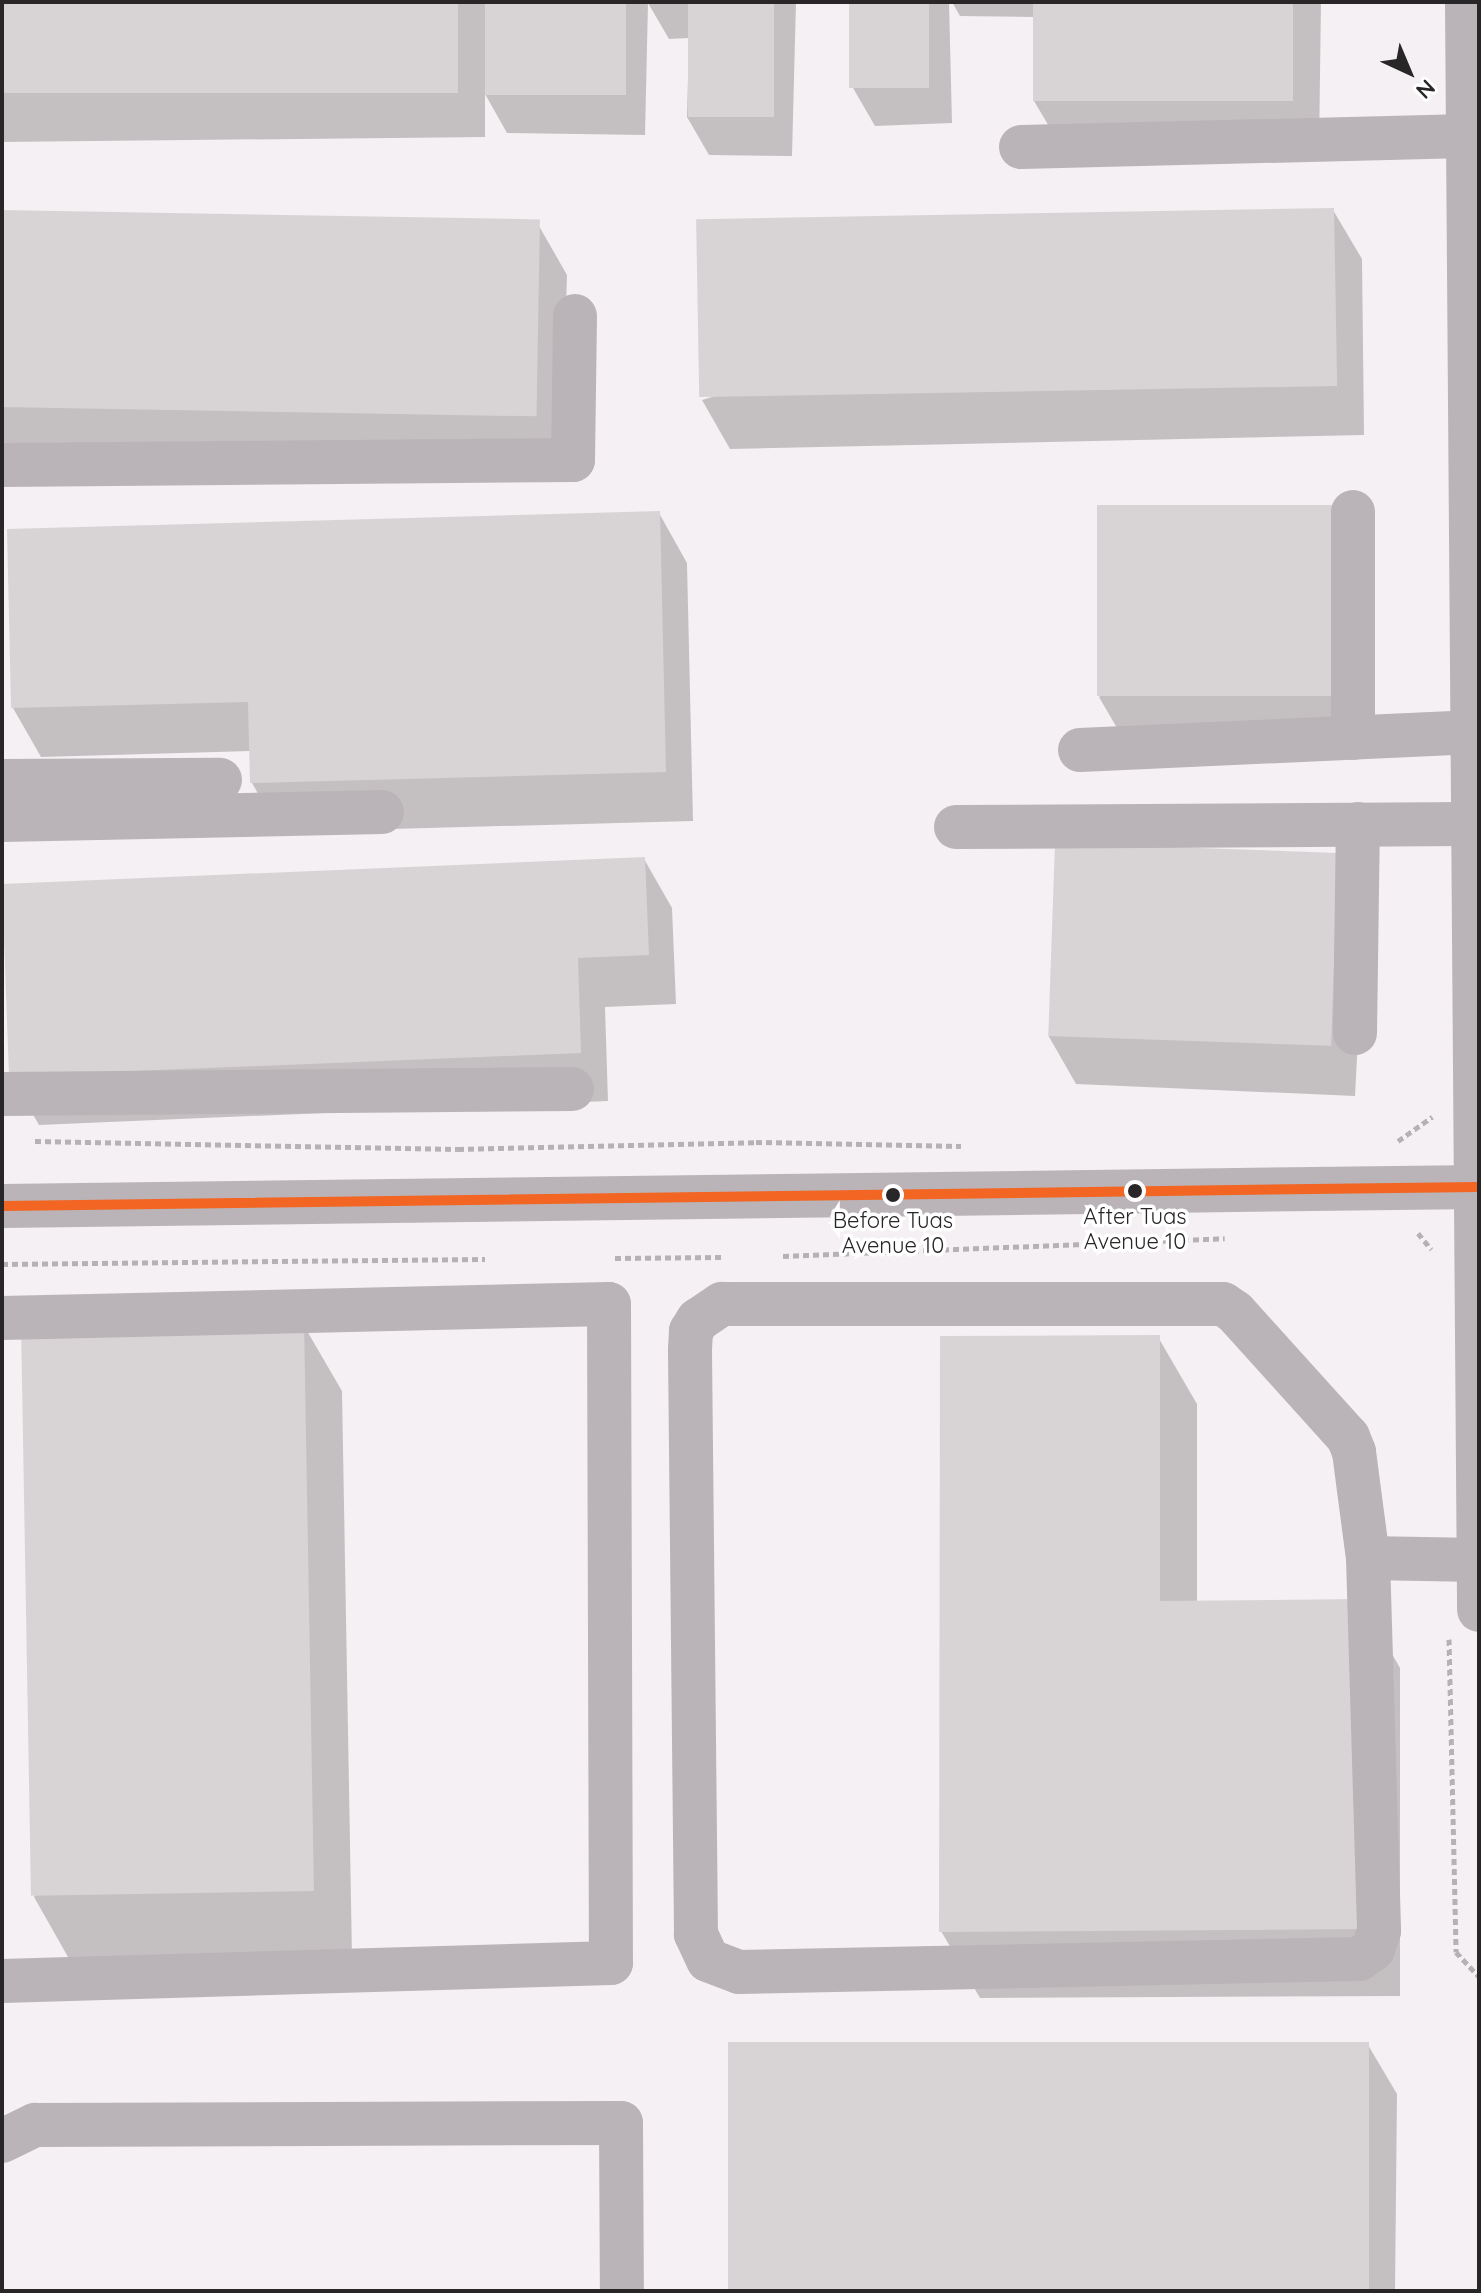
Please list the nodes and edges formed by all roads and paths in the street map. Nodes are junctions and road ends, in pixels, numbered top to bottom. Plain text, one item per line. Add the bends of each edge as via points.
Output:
1 (1467, 2) edge
2 (1467, 136) junction
3 (1021, 147) dead end
4 (1473, 261) edge
5 (575, 316) dead end
6 (2, 465) edge
7 (1353, 512) dead end
8 (1475, 682) edge
9 (1470, 732) junction
10 (1353, 738) junction
11 (1080, 750) dead end
12 (220, 780) dead end
13 (2, 781) edge
14 (382, 812) dead end
15 (2, 820) edge
16 (1358, 824) junction
17 (1471, 824) junction
18 (956, 827) dead end
19 (1355, 1033) dead end
20 (572, 1089) dead end
21 (2, 1094) edge
22 (1433, 1115) dead end
23 (32, 1141) dead end
24 (1391, 1141) dead end
25 (973, 1146) dead end
26 (1476, 1187) edge
27 (2, 1206) edge
28 (1413, 1230) dead end
29 (1234, 1238) dead end
30 (771, 1256) dead end
31 (724, 1257) dead end
32 (598, 1258) dead end
33 (488, 1259) dead end
34 (1436, 1261) dead end
35 (2, 1264) edge
36 (2, 1318) edge
37 (1368, 1558) junction
38 (1463, 1559) edge
39 (1479, 1610) edge
40 (1479, 1977) edge
41 (2, 1981) edge
42 (2, 2141) edge
43 (622, 2291) edge

1 - 2 street
2 - 3 street
2 - 4 street
4 - 8 street
5 - 6 street via 573,460
7 - 10 street
8 - 9 street
9 - 10 street
9 - 17 street
10 - 11 street
12 - 13 street
14 - 15 street
16 - 17 street
16 - 18 street
16 - 19 street
17 - 26 street
20 - 21 street
22 - 24 path via 1405,1140
23 - 25 path via 458,1149 756,1142
26 - 27 street
26 - 38 street
28 - 34 path via 1426,1237
29 - 30 path
31 - 32 path
33 - 35 path
36 - 41 street via 609,1304 611,1963
37 - 37 street via 1379,1931 1373,1949 1359,1959 739,1972 708,1960 699,1945 690,1350 691,1331 722,1304 1223,1304 1348,1437
37 - 38 street
38 - 39 street
38 - 40 path via 1456,1952
42 - 43 street via 35,2125 621,2123

